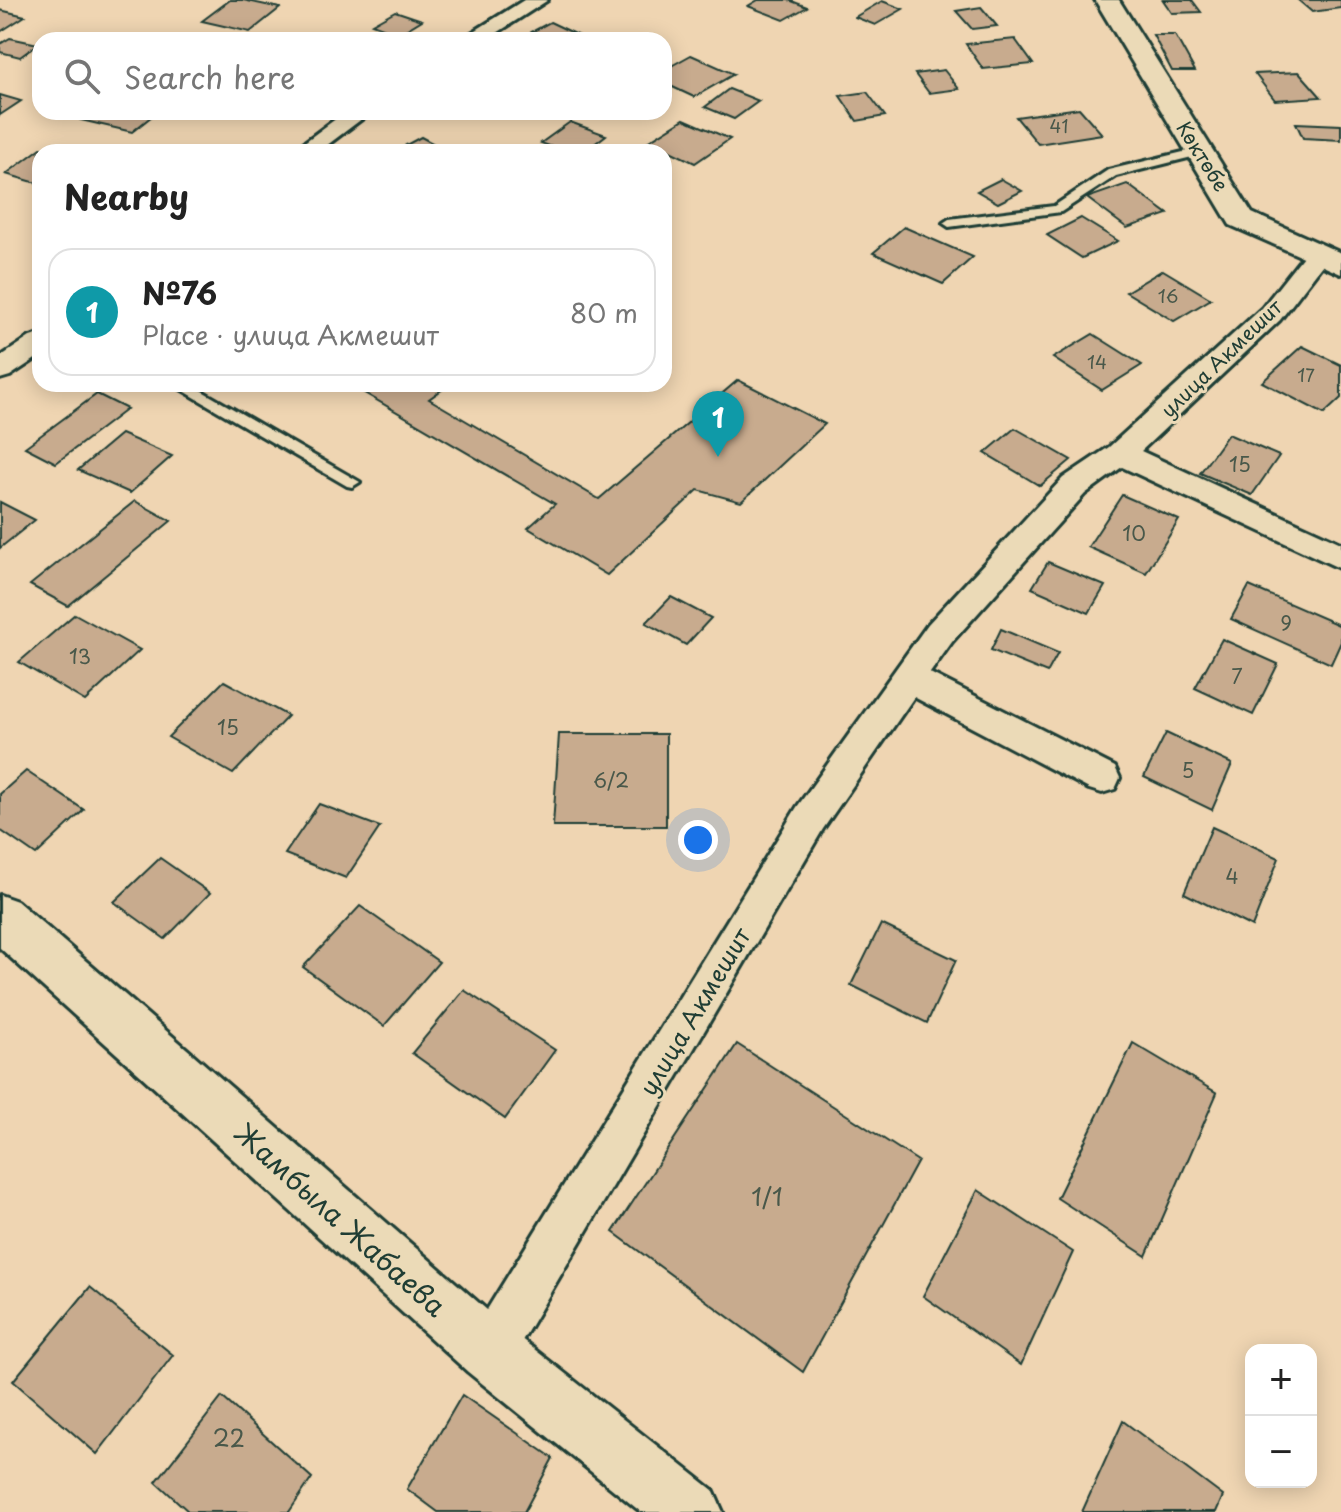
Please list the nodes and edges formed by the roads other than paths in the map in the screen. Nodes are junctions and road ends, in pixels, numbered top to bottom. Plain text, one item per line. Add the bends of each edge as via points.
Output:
1 (538, 0) edge
2 (1107, 0) edge
3 (484, 32) edge
4 (349, 120) edge
5 (314, 144) edge
6 (1200, 152) junction
7 (949, 223) dead end
8 (1328, 260) edge
9 (32, 348) edge
10 (0, 370) edge
11 (193, 392) edge
12 (1120, 454) junction
13 (352, 482) dead end
14 (1341, 557) edge
15 (908, 678) junction
16 (1102, 778) dead end
17 (0, 917) edge
18 (489, 1351) junction
19 (691, 1512) edge

1 - 3 street
2 - 6 street, Көктөбе
4 - 5 street
6 - 7 lane via 1112,173 1057,209
6 - 8 street, Көктөбе via 1241,219
8 - 12 street, улица Акмешит
9 - 10 street
11 - 13 lane
12 - 14 street
12 - 15 street, улица Акмешит via 1074,486 940,633
15 - 16 street
15 - 18 street, улица Акмешит via 810,818
17 - 18 street, Жамбыла Жабаева
18 - 19 street, Жамбыла Жабаева

